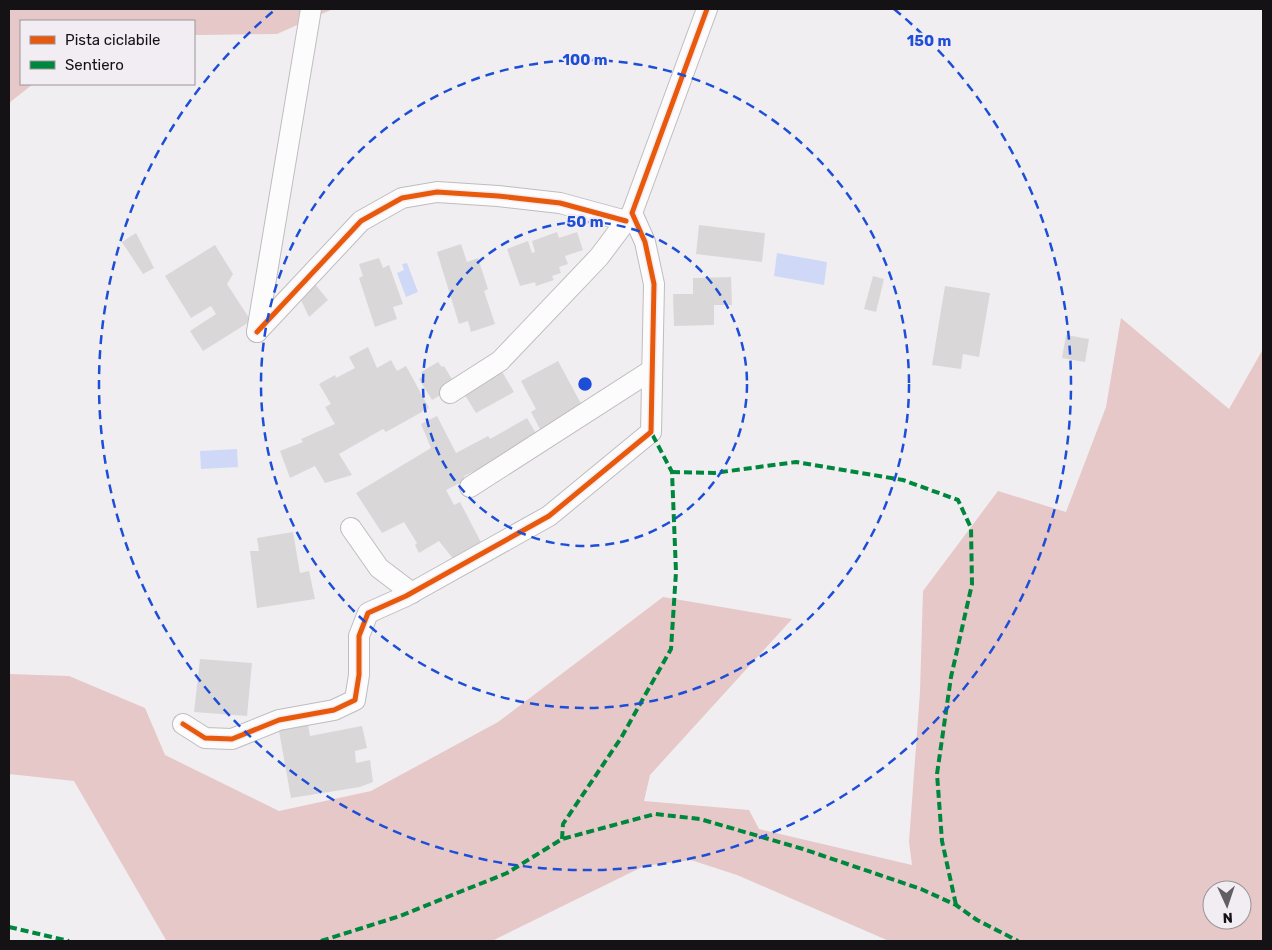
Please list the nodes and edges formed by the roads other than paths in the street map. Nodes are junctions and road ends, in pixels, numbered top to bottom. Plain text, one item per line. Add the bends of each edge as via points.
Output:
1 (311, 9) edge
2 (708, 9) edge
3 (629, 217) junction
4 (652, 370) junction
5 (450, 393) dead end
6 (470, 487) dead end
7 (351, 528) dead end
8 (412, 593) junction
9 (183, 724) dead end

1 - 3 street via 257,332 361,221 402,198 437,192 498,196 560,203
2 - 3 street
3 - 4 street via 645,242 654,284
3 - 5 street via 599,256 500,361
4 - 6 street
4 - 8 street via 652,432 548,516
7 - 8 street via 379,568
8 - 9 street via 368,613 359,636 360,675 355,700 334,710 279,720 232,739 205,738

